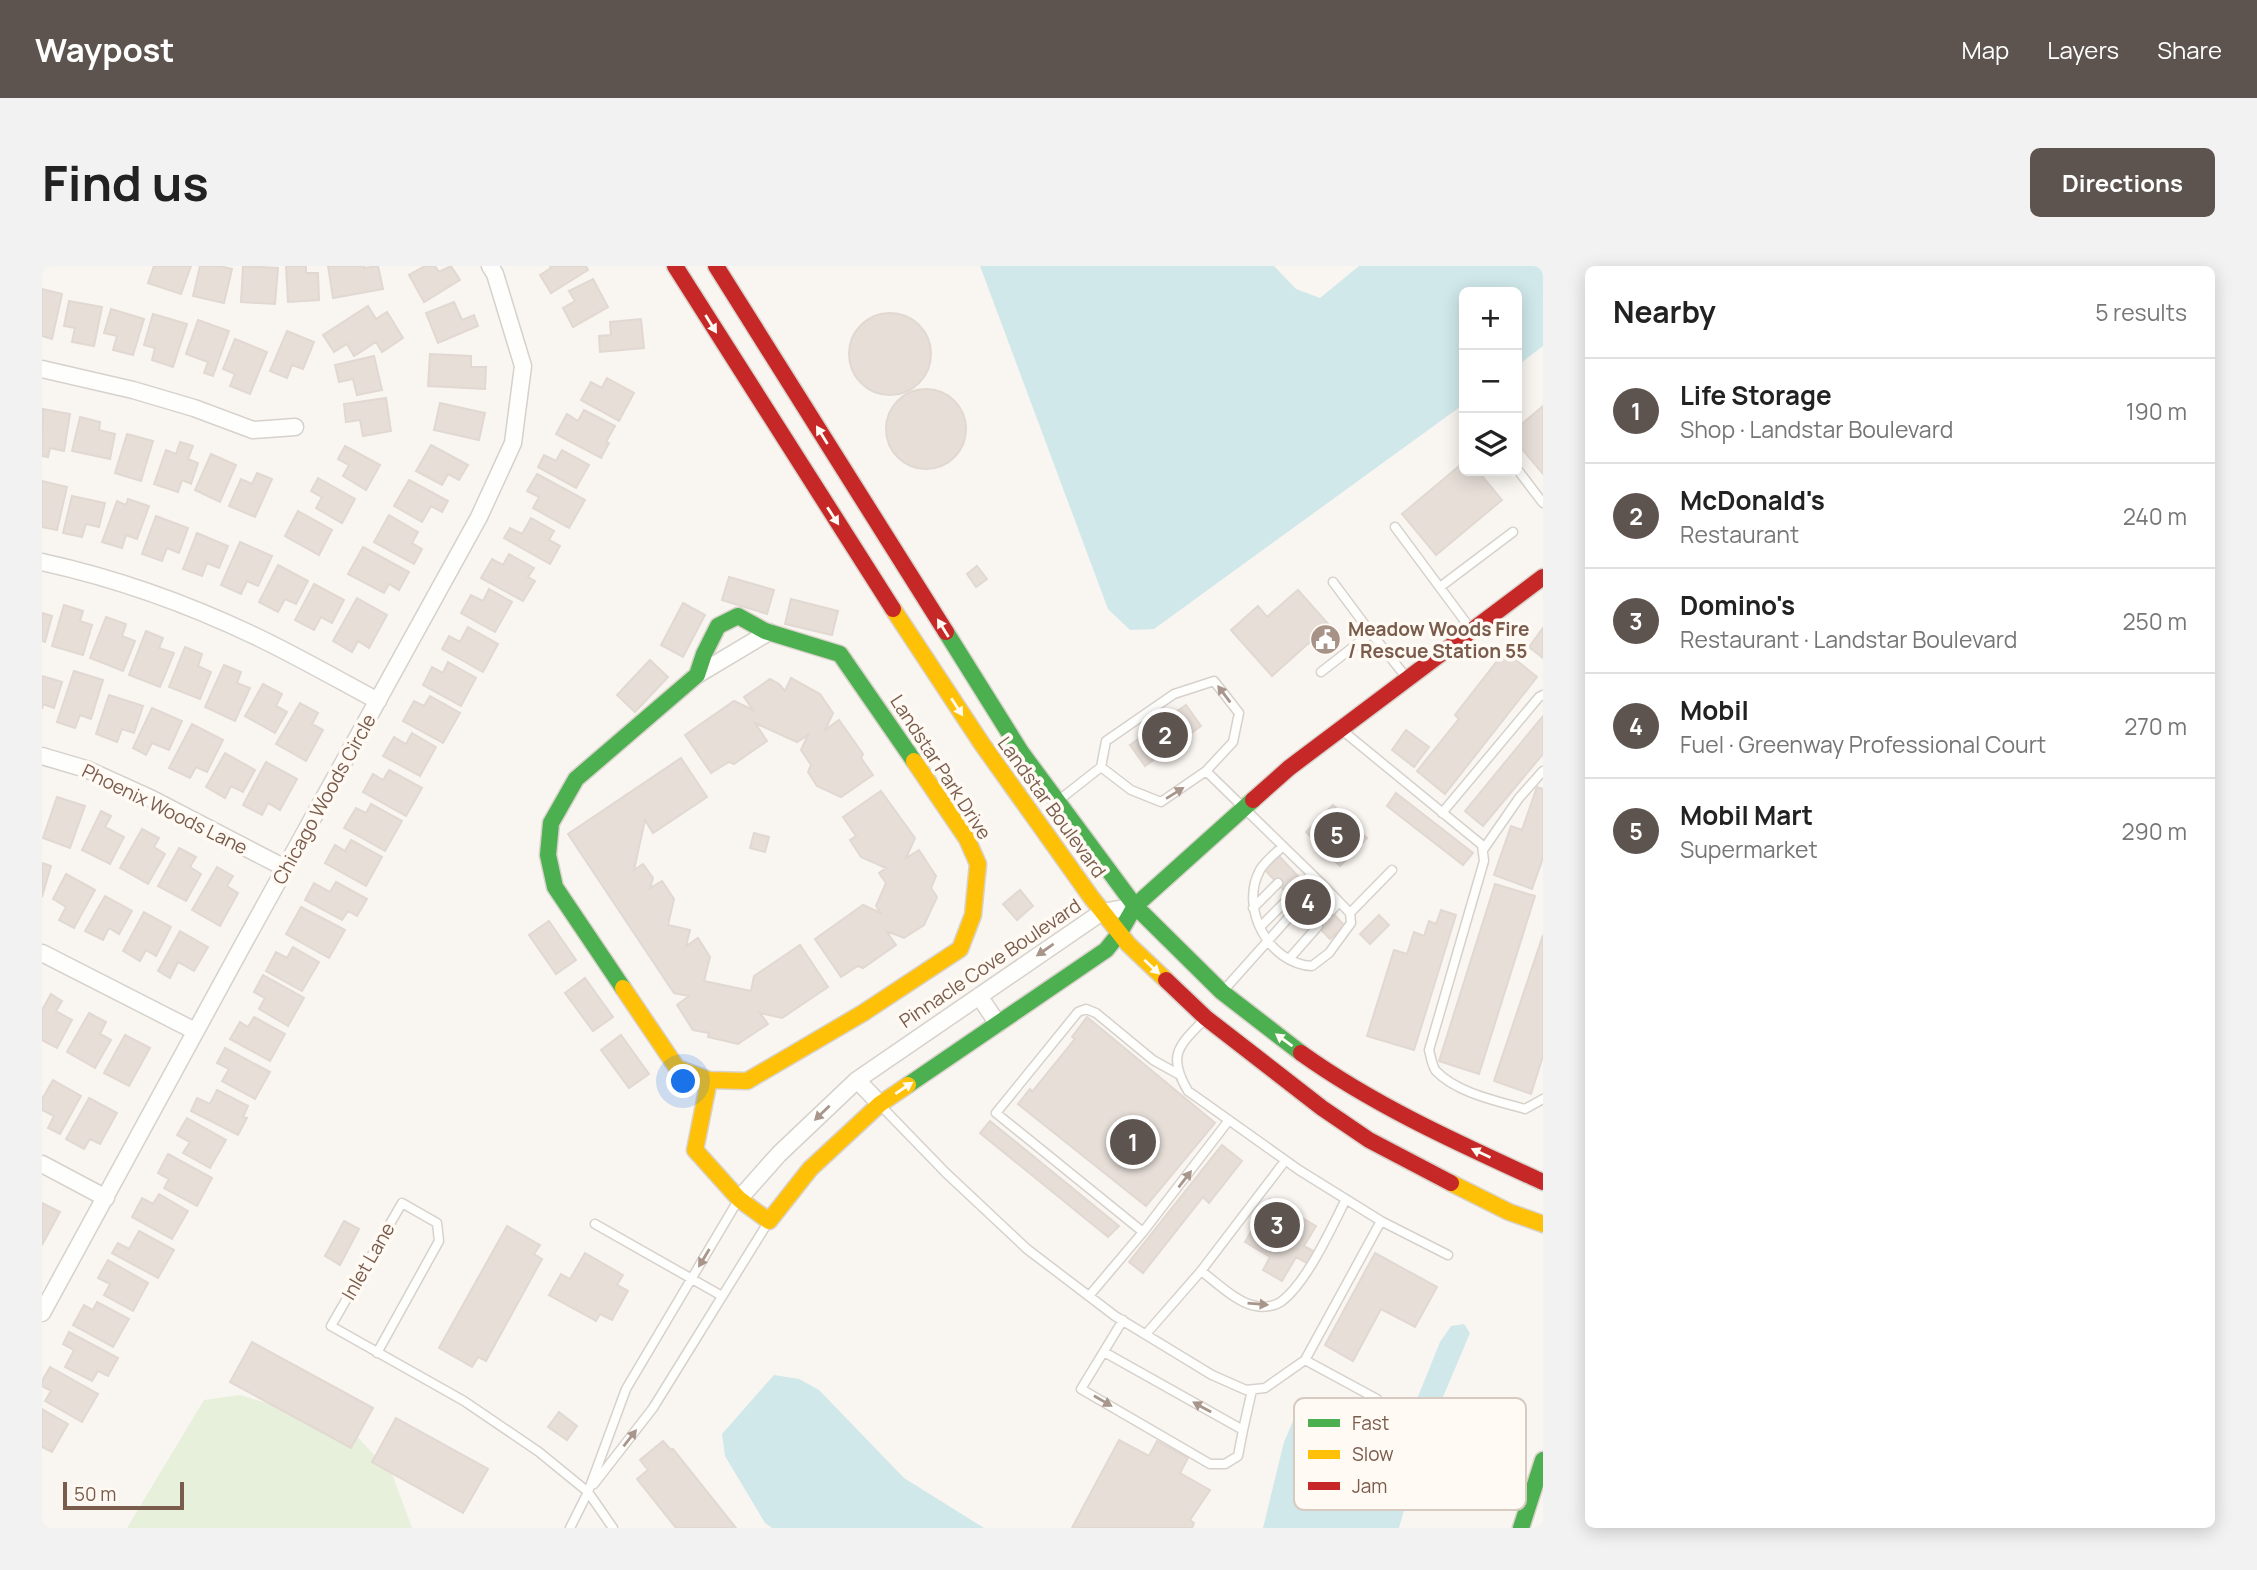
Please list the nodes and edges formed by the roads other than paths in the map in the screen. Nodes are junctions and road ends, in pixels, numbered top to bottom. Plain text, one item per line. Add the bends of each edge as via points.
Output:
1 (490, 266) edge
2 (675, 266) edge
3 (716, 266) edge
4 (42, 369) edge
5 (295, 427) dead end
6 (1522, 476) edge
7 (1543, 503) edge
8 (1395, 527) dead end
9 (1513, 532) dead end
10 (42, 562) edge
11 (1543, 577) edge
12 (1333, 582) dead end
13 (1440, 587) junction
14 (1472, 630) junction
15 (769, 632) junction
16 (1371, 633) junction
17 (1321, 672) dead end
18 (697, 675) junction
19 (1407, 679) junction
20 (1543, 695) edge
21 (378, 701) junction
22 (1340, 729) junction
23 (42, 756) edge
24 (1101, 767) junction
25 (1206, 771) junction
26 (1543, 771) edge
27 (1057, 801) junction
28 (1245, 807) junction
29 (1442, 813) junction
30 (1283, 846) junction
31 (1483, 850) junction
32 (1298, 861) junction
33 (285, 868) junction
34 (1291, 869) dead end
35 (1392, 870) dead end
36 (1311, 874) junction
37 (1278, 883) dead end
38 (1304, 883) dead end
39 (1321, 884) junction
40 (1314, 893) dead end
41 (1290, 897) dead end
42 (1339, 902) junction
43 (1135, 906) junction
44 (1299, 906) dead end
45 (1252, 909) junction
46 (1331, 911) dead end
47 (1102, 912) junction
48 (1350, 913) junction
49 (1261, 926) junction
50 (1318, 926) dead end
51 (1119, 934) junction
52 (1268, 940) junction
53 (42, 953) edge
54 (1289, 959) junction
55 (1222, 992) junction
56 (979, 996) junction
57 (1206, 1018) junction
58 (998, 1024) junction
59 (195, 1031) junction
60 (1178, 1074) junction
61 (709, 1080) junction
62 (857, 1080) junction
63 (1543, 1099) edge
64 (880, 1104) junction
65 (1229, 1120) junction
66 (1286, 1161) junction
67 (42, 1164) edge
68 (1543, 1182) edge
69 (106, 1198) junction
70 (739, 1199) junction
71 (1346, 1199) junction
72 (769, 1220) junction
73 (1381, 1221) junction
74 (595, 1224) dead end
75 (1543, 1224) edge
76 (1143, 1232) junction
77 (1448, 1255) dead end
78 (1201, 1271) junction
79 (692, 1278) junction
80 (722, 1296) junction
81 (1089, 1296) junction
82 (42, 1313) edge
83 (1123, 1320) junction
84 (1146, 1334) junction
85 (1104, 1352) junction
86 (377, 1353) junction
87 (1305, 1360) junction
88 (1252, 1390) junction
89 (1375, 1398) edge
90 (1243, 1430) junction
91 (1543, 1460) edge
92 (588, 1492) junction
93 (570, 1528) edge
94 (613, 1528) edge
95 (1521, 1528) edge

1 - 21 street, Chicago Woods Circle via 523,366 513,443 479,517
2 -> 47 main road, Landstar Boulevard via 889,604
27 -> 3 main road, Landstar Boulevard via 1021,752
4 - 5 street via 133,390 253,430
6 - 7 lane
8 - 13 lane
9 - 13 lane
10 - 21 street via 177,603 255,636
11 - 14 main road
12 - 16 lane
13 - 14 lane
14 - 19 main road
15 - 18 street, Landstar Park Drive
15 - 18 main road, Landstar Park Drive via 738,616 718,626
15 - 61 main road, Landstar Park Drive via 840,654 967,839 978,864 973,915 960,949 863,1013 747,1081
16 - 17 lane
16 - 19 lane
18 - 61 main road, Landstar Park Drive via 576,779 551,823 548,855 555,887 677,1068
19 - 22 main road
20 - 29 lane
21 - 33 street, Chicago Woods Circle
22 - 28 main road
22 - 29 lane
23 - 33 street, Phoenix Woods Lane via 86,769 152,799
24 -> 25 lane via 1131,790 1161,802
25 -> 24 lane via 1233,742 1239,713 1214,681 1174,694 1107,741
24 - 27 lane
25 - 28 lane
26 - 31 lane
27 - 43 main road, Landstar Boulevard
28 - 30 lane
28 - 43 main road
29 - 31 lane
30 - 32 lane
30 - 45 lane via 1260,867
31 - 63 lane via 1484,861 1429,1050 1435,1070 1478,1096 1525,1108
32 - 34 lane
32 - 36 lane
33 - 59 street, Chicago Woods Circle
35 - 48 lane
36 - 38 lane
36 - 39 lane
37 - 45 lane
39 - 40 lane
39 - 42 lane
41 - 49 lane
42 - 46 lane
42 - 48 lane
43 - 47 street, Pinnacle Cove Boulevard
43 - 51 main road, Pinnacle Cove Boulevard
43 - 55 main road, Landstar Boulevard
44 - 52 lane
45 - 49 lane
47 - 51 main road, Landstar Boulevard
47 -> 56 street, Pinnacle Cove Boulevard
48 - 54 lane via 1345,933 1312,966
49 - 52 lane
50 - 54 lane
51 -> 57 main road, Landstar Boulevard
51 - 58 main road, Pinnacle Cove Boulevard via 1106,950
52 - 54 lane
52 - 55 lane
53 - 59 street
68 -> 55 main road, Landstar Boulevard via 1458,1143 1334,1076
56 - 58 street
56 - 62 street, Pinnacle Cove Boulevard
57 - 60 lane via 1183,1041 1175,1058
57 - 75 main road, Landstar Boulevard via 1368,1140 1508,1212
64 -> 58 main road, Pinnacle Cove Boulevard
59 - 69 street, Chicago Woods Circle
60 - 65 lane via 1188,1091
60 - 76 lane via 1086,1009 1078,1012 996,1113
61 - 70 main road via 695,1150
62 - 64 street
62 -> 70 street, Pinnacle Cove Boulevard
64 - 72 main road, Pinnacle Cove Boulevard via 810,1169
64 - 81 lane via 1027,1249
65 - 66 lane
76 -> 65 lane
66 - 71 lane
66 - 78 lane
67 - 69 street
69 - 82 street, Chicago Woods Circle
70 - 72 main road
70 -> 79 lane, Pinnacle Cove Boulevard
71 - 73 lane
78 -> 71 lane via 1245,1303 1266,1306 1281,1302 1303,1278
72 - 80 lane, Pinnacle Cove Boulevard
73 - 77 lane
73 - 87 lane
74 - 79 lane
76 - 81 lane
78 - 84 lane
79 - 80 lane
79 - 92 lane, Pinnacle Cove Boulevard via 626,1389
92 -> 80 lane, Pinnacle Cove Boulevard via 653,1408
81 - 83 lane
83 - 84 lane
83 - 85 lane
84 - 88 lane via 1212,1375
90 -> 85 lane
85 -> 90 lane via 1081,1389 1210,1464 1225,1464 1238,1456
86 - 86 lane, Inlet Lane via 331,1326 402,1203 437,1223 439,1241
86 - 92 lane, Inlet Lane via 464,1401
87 - 88 lane via 1265,1388
87 - 89 lane
88 - 90 lane
91 - 95 main road
92 - 93 lane, Pinnacle Cove Boulevard
92 - 94 lane, Inlet Lane

